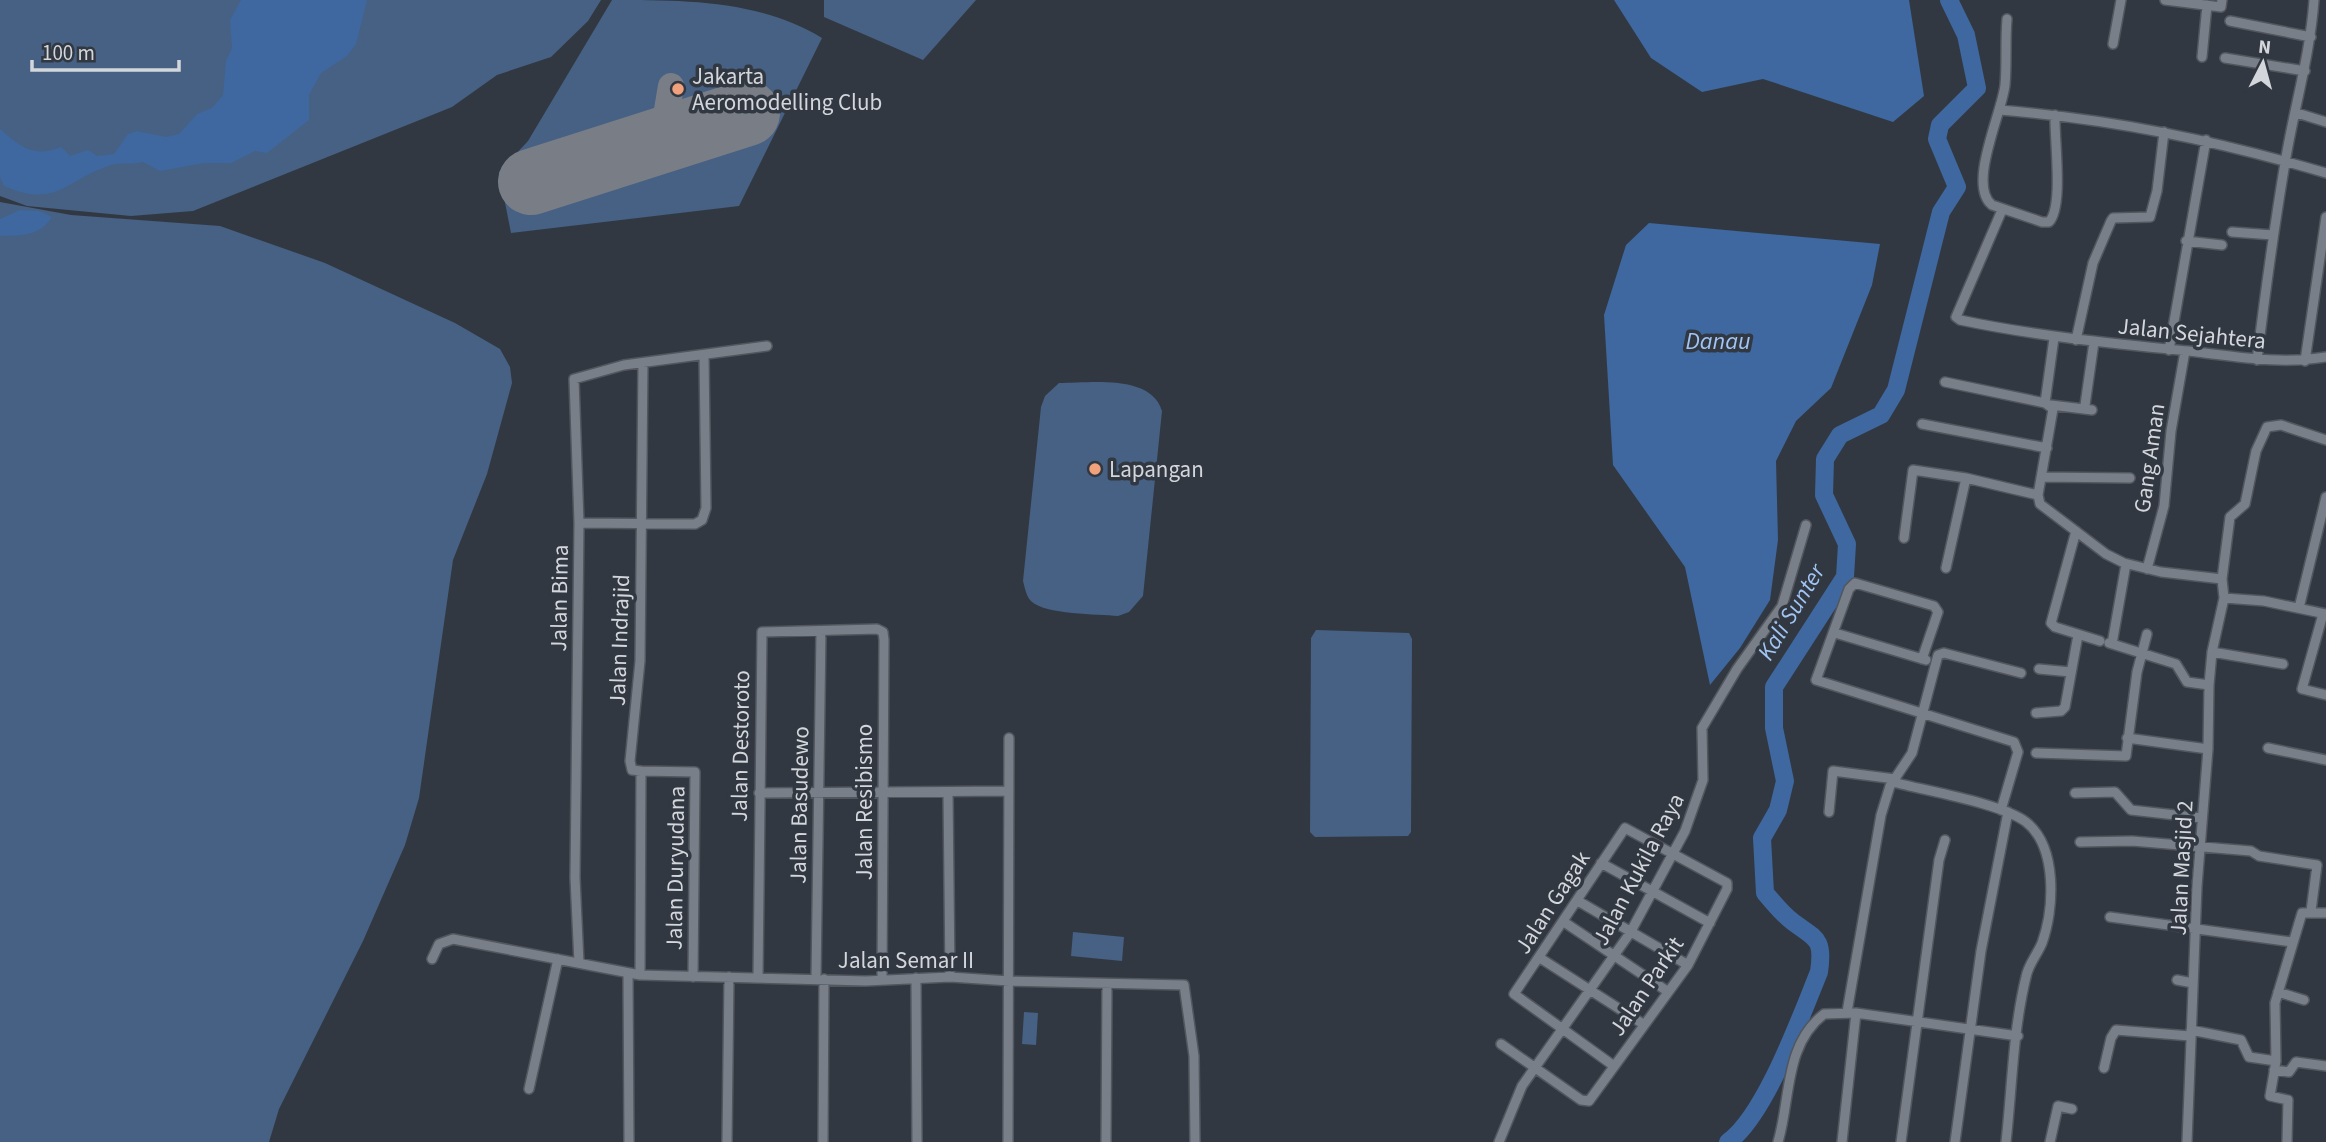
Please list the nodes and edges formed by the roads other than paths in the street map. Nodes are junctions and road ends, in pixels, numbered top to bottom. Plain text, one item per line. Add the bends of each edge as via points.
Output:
1 (2121, 0) edge
2 (2165, 0) edge
3 (2222, 0) edge
4 (2314, 0) edge
5 (2207, 5) junction
6 (2007, 19) dead end
7 (2230, 21) dead end
8 (2311, 37) junction
9 (2113, 44) dead end
10 (2202, 57) dead end
11 (2225, 58) dead end
12 (2305, 71) junction
13 (2000, 110) junction
14 (2297, 113) junction
15 (2055, 115) junction
16 (2326, 122) edge
17 (2164, 132) junction
18 (2206, 140) junction
19 (2285, 160) junction
20 (2326, 173) edge
21 (2002, 210) junction
22 (2325, 221) edge
23 (2232, 232) dead end
24 (2273, 235) junction
25 (2186, 241) junction
26 (2222, 245) dead end
27 (2054, 338) junction
28 (2076, 340) junction
29 (2094, 342) junction
30 (767, 346) dead end
31 (2169, 350) junction
32 (2185, 351) junction
33 (705, 356) junction
34 (2326, 357) edge
35 (2257, 360) junction
36 (2305, 361) junction
37 (643, 363) junction
38 (1945, 382) dead end
39 (2048, 404) junction
40 (1922, 424) dead end
41 (2326, 440) edge
42 (2047, 448) junction
43 (2041, 477) junction
44 (1966, 478) junction
45 (2130, 478) dead end
46 (2038, 495) junction
47 (2326, 497) edge
48 (579, 523) junction
49 (642, 523) junction
50 (1806, 525) dead end
51 (2076, 531) junction
52 (1904, 538) dead end
53 (2126, 564) junction
54 (1946, 568) dead end
55 (2147, 569) junction
56 (2222, 579) junction
57 (2224, 598) junction
58 (2299, 608) junction
59 (2324, 614) edge
60 (877, 629) joint
61 (821, 631) junction
62 (1835, 632) junction
63 (2147, 634) dead end
64 (2078, 635) junction
65 (2107, 643) junction
66 (2212, 652) junction
67 (2142, 653) junction
68 (1922, 659) junction
69 (1934, 662) junction
70 (2283, 664) dead end
71 (2039, 669) dead end
72 (2071, 672) junction
73 (2021, 673) dead end
74 (2209, 685) junction
75 (2326, 695) edge
76 (1923, 713) junction
77 (2036, 713) dead end
78 (1009, 737) dead end
79 (2127, 738) junction
80 (2268, 748) dead end
81 (2208, 749) junction
82 (2036, 753) dead end
83 (2326, 760) edge
84 (642, 771) junction
85 (1894, 780) junction
86 (1008, 791) junction
87 (759, 793) junction
88 (883, 793) junction
89 (948, 793) junction
90 (2076, 793) dead end
91 (819, 794) junction
92 (2005, 811) junction
93 (1829, 812) dead end
94 (2202, 818) junction
95 (1945, 840) dead end
96 (2080, 842) dead end
97 (2202, 848) junction
98 (1673, 852) junction
99 (1601, 863) junction
100 (1651, 893) junction
101 (1578, 901) junction
102 (2311, 911) junction
103 (2326, 913) edge
104 (2110, 917) dead end
105 (1564, 922) junction
106 (1710, 923) junction
107 (2196, 930) junction
108 (1630, 933) junction
109 (2292, 942) junction
110 (1615, 956) junction
111 (1539, 958) junction
112 (432, 959) dead end
113 (558, 959) junction
114 (579, 963) junction
115 (1688, 965) junction
116 (628, 974) junction
117 (640, 975) junction
118 (693, 977) junction
119 (729, 977) junction
120 (758, 977) junction
121 (950, 977) junction
122 (916, 978) junction
123 (820, 979) junction
124 (882, 979) junction
125 (1009, 981) junction
126 (2178, 981) dead end
127 (2193, 983) junction
128 (1107, 984) junction
129 (1588, 991) junction
130 (1667, 991) junction
131 (2278, 992) junction
132 (2304, 1000) dead end
133 (1852, 1012) junction
134 (1917, 1021) junction
135 (1643, 1024) junction
136 (1561, 1029) junction
137 (1968, 1030) junction
138 (2191, 1033) junction
139 (2018, 1036) junction
140 (1501, 1044) dead end
141 (1614, 1066) junction
142 (2275, 1066) junction
143 (2326, 1066) edge
144 (1534, 1067) junction
145 (2104, 1068) dead end
146 (529, 1089) dead end
147 (2072, 1109) dead end
148 (629, 1142) edge
149 (726, 1142) edge
150 (823, 1142) edge
151 (917, 1142) edge
152 (1008, 1142) edge
153 (1106, 1142) edge
154 (1195, 1142) edge
155 (1499, 1142) edge
156 (1777, 1142) edge
157 (1842, 1142) edge
158 (1901, 1142) edge
159 (1955, 1142) edge
160 (2006, 1142) edge
161 (2050, 1142) edge
162 (2187, 1142) edge
163 (2287, 1142) edge

1 - 9 street
2 - 5 street
3 - 5 street via 2221,7
4 - 8 street
5 - 10 street
6 - 13 street
7 - 8 street
8 - 12 street
11 - 12 street
12 - 14 street
13 - 15 street
13 - 21 street via 1982,178 1987,201
14 - 16 street
14 - 19 street
15 - 17 street
15 - 21 street via 2055,216 2042,222
17 - 18 street
17 - 28 street via 2150,217 2111,221 2093,263
18 - 19 street
18 - 25 street
19 - 20 street
19 - 24 street
21 - 27 street, Jalan Sejahtera via 1957,319
22 - 36 street
23 - 24 street
24 - 35 street
25 - 26 street
25 - 31 street
27 - 28 street, Jalan Sejahtera
27 - 39 street
28 - 29 street, Jalan Sejahtera
29 - 31 street, Jalan Sejahtera
29 - 39 street via 2088,407
30 - 33 street, Jalan Bima
31 - 32 street, Jalan Sejahtera
32 - 35 street, Jalan Sejahtera
32 - 55 street, Gang Aman via 2164,506
33 - 37 street, Jalan Bima
33 - 49 street via 706,508 702,520 695,524
34 - 36 street, Jalan Sejahtera
35 - 36 street, Jalan Sejahtera
37 - 48 street, Jalan Bima via 574,379
37 - 49 street
38 - 39 street
39 - 42 street
40 - 42 street
41 - 56 street, Jalan Masjid 2 via 2281,425 2267,427 2256,451 2245,503 2230,517
42 - 43 street
43 - 45 street
43 - 46 street
44 - 46 street
44 - 52 street via 1913,470
44 - 54 street
46 - 51 street via 2042,508
47 - 58 street
48 - 49 street
48 - 114 street, Jalan Bima via 575,878
49 - 84 street, Jalan Indrajid via 639,686 630,761 632,770
50 - 98 street, Jalan Kukila Raya via 1782,606 1702,729 1703,780 1693,815
51 - 53 street
51 - 64 street via 2051,619 2055,628
53 - 55 street
53 - 65 street
55 - 56 street
56 - 57 street, Jalan Masjid 2
57 - 58 street
57 - 66 street, Jalan Masjid 2
58 - 59 street
59 - 75 street via 2302,689
60 - 61 street, Jalan Destoroto
60 - 88 street, Jalan Resibismo via 884,640
61 - 87 street, Jalan Destoroto via 762,632
61 - 91 street, Jalan Basudewo
62 - 68 street
62 - 68 street via 1855,583 1928,603 1938,612
62 - 76 street via 1818,682
63 - 67 street
64 - 65 street
64 - 72 street
65 - 67 street
66 - 70 street
66 - 74 street, Jalan Masjid 2
67 - 74 street via 2175,664 2187,682
67 - 79 street
68 - 69 street
69 - 73 street via 1944,653
69 - 76 street
71 - 72 street
72 - 77 street via 2063,710
74 - 81 street, Jalan Masjid 2
76 - 85 street via 1912,753
76 - 92 street via 2018,746
78 - 86 street
79 - 81 street
79 - 82 street via 2124,757
80 - 83 street
81 - 94 street, Jalan Masjid 2
84 - 117 street, Jalan Indrajid
84 - 118 street, Jalan Duryudana via 695,772
85 - 92 street
85 - 93 street via 1833,771
85 - 133 street via 1881,815
86 - 89 street
86 - 125 street
87 - 91 street
87 - 120 street, Jalan Destoroto
88 - 89 street
88 - 91 street
88 - 124 street, Jalan Resibismo
89 - 121 street
90 - 94 street via 2115,792 2131,810
91 - 123 street, Jalan Basudewo
92 - 137 street
92 - 139 street via 2033,829 2049,873 2047,925 2026,977
94 - 97 street, Jalan Masjid 2
95 - 134 street via 1938,860
96 - 97 street via 2113,840
97 - 102 street via 2251,851 2317,865
97 - 107 street, Jalan Masjid 2
98 - 99 street, Jalan Gagak via 1625,828
98 - 100 street, Jalan Kukila Raya
98 - 106 street, Jalan Parkit via 1727,883
99 - 100 street
99 - 101 street, Jalan Gagak
100 - 106 street
100 - 108 street, Jalan Kukila Raya
101 - 105 street, Jalan Gagak
101 - 108 street
102 - 103 street
102 - 109 street via 2302,913
104 - 107 street
105 - 110 street
105 - 111 street, Jalan Gagak
106 - 115 street, Jalan Parkit
107 - 109 street
107 - 127 street, Jalan Masjid 2
108 - 110 street, Jalan Kukila Raya
108 - 115 street
109 - 131 street
110 - 129 street, Jalan Kukila Raya
110 - 130 street
111 - 129 street
111 - 136 street, Jalan Gagak via 1515,996
112 - 113 street via 447,939
113 - 114 street
113 - 146 street
114 - 116 street
115 - 130 street, Jalan Parkit
116 - 117 street, Jalan Semar II
116 - 148 street
117 - 118 street, Jalan Semar II
118 - 119 street, Jalan Semar II
119 - 120 street, Jalan Semar II
119 - 149 street
120 - 123 street, Jalan Semar II
121 - 122 street, Jalan Semar II
121 - 125 street, Jalan Semar II
122 - 124 street, Jalan Semar II
122 - 151 street
123 - 124 street, Jalan Semar II
123 - 150 street, Jalan Basudewo
125 - 128 street, Jalan Semar II
125 - 152 street
126 - 127 street
127 - 138 street, Jalan Masjid 2
128 - 153 street
128 - 154 street, Jalan Semar II via 1184,985 1194,1044
129 - 135 street
129 - 136 street, Jalan Kukila Raya
130 - 135 street, Jalan Parkit
131 - 132 street
131 - 142 street
133 - 134 street
133 - 156 street via 1824,1014 1801,1041
133 - 157 street
134 - 137 street
134 - 158 street
135 - 141 street, Jalan Parkit
136 - 141 street
136 - 144 street, Jalan Kukila Raya
137 - 139 street
137 - 159 street
138 - 142 street via 2241,1040 2249,1057
138 - 145 street via 2116,1030
138 - 162 street, Jalan Masjid 2
139 - 160 street
140 - 144 street
141 - 144 street, Jalan Parkit via 1594,1099 1585,1102
142 - 143 street via 2290,1072 2296,1062
142 - 163 street via 2270,1096 2288,1100
144 - 155 street, Jalan Kukila Raya via 1515,1099
147 - 161 street via 2058,1106

